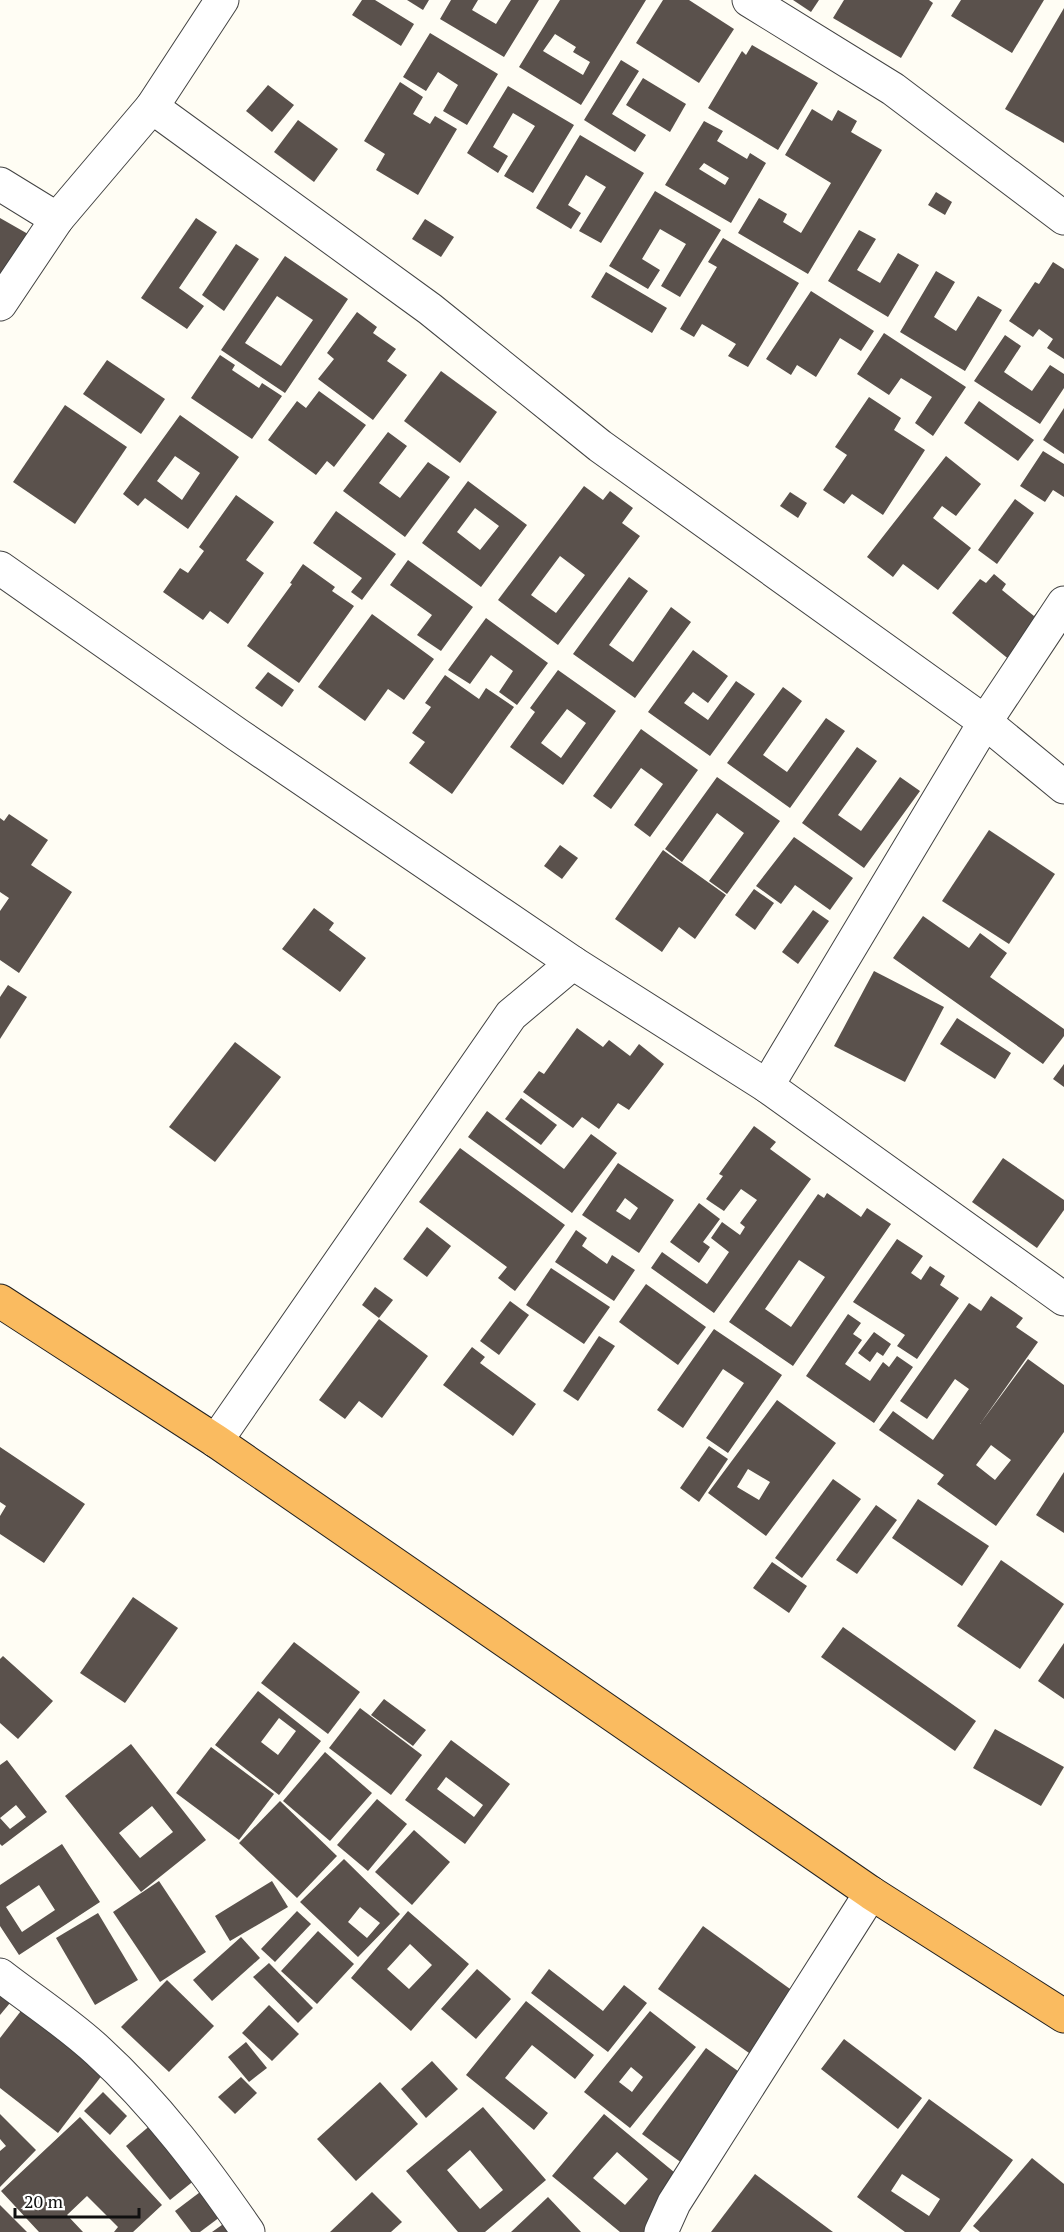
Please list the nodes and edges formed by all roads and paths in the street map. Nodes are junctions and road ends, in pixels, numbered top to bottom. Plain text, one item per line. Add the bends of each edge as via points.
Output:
1 (222, 0) edge
2 (749, 0) edge
3 (152, 107) junction
4 (0, 184) edge
5 (1064, 218) edge
6 (57, 219) junction
7 (0, 304) edge
8 (0, 568) edge
9 (1064, 603) edge
10 (985, 722) junction
11 (1064, 786) edge
12 (573, 963) junction
13 (767, 1086) junction
14 (1064, 1299) edge
15 (0, 1301) edge
16 (216, 1441) junction
17 (871, 1893) junction
18 (0, 1975) edge
19 (1064, 2016) edge
20 (248, 2232) edge
21 (661, 2232) edge

1 - 3 street
2 - 5 street via 892,89
3 - 6 street
3 - 10 street via 430,309 600,446
4 - 6 street
6 - 7 street
8 - 12 street
9 - 10 street
10 - 11 street
10 - 13 street
12 - 13 street
12 - 16 street via 511,1015
13 - 14 street
15 - 16 highway
16 - 17 highway
17 - 19 highway
17 - 21 street via 675,2203
18 - 20 street via 98,2051 157,2112 218,2187

